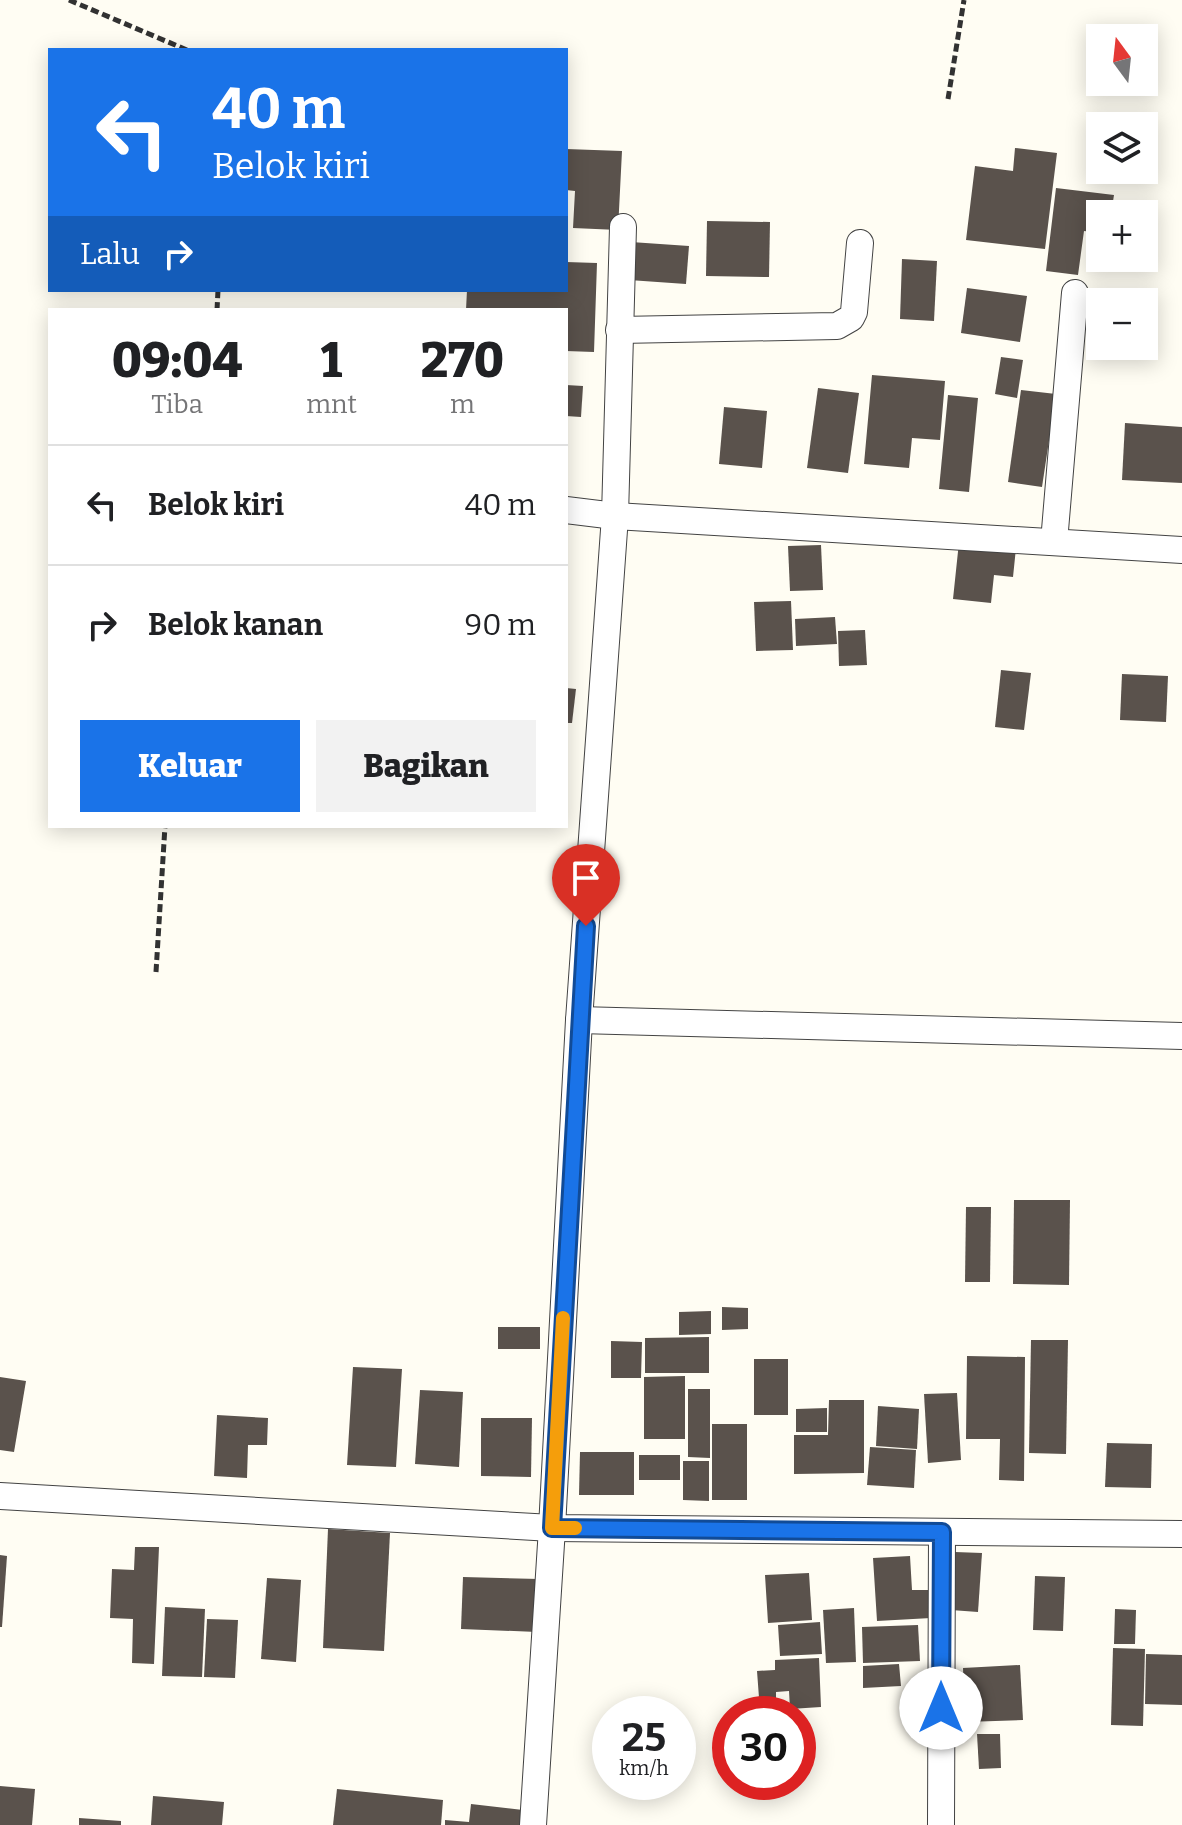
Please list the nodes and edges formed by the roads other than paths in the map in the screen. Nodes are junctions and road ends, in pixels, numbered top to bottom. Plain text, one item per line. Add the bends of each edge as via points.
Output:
1 (623, 227) dead end
2 (860, 243) dead end
3 (1075, 293) dead end
4 (619, 330) junction
5 (568, 510) edge
6 (615, 516) junction
7 (1054, 542) junction
8 (1182, 550) edge
9 (579, 1020) junction
10 (1182, 1036) edge
11 (0, 1496) edge
12 (552, 1528) junction
13 (942, 1532) junction
14 (1182, 1534) edge
15 (533, 1825) edge
16 (941, 1825) edge

1 - 4 street
2 - 4 street via 854,312 837,326
3 - 7 street
4 - 6 street
5 - 6 street
6 - 7 street
6 - 9 street
7 - 8 street
9 - 10 street
9 - 12 street
11 - 12 street
12 - 13 street
12 - 15 street
13 - 14 street
13 - 16 street

